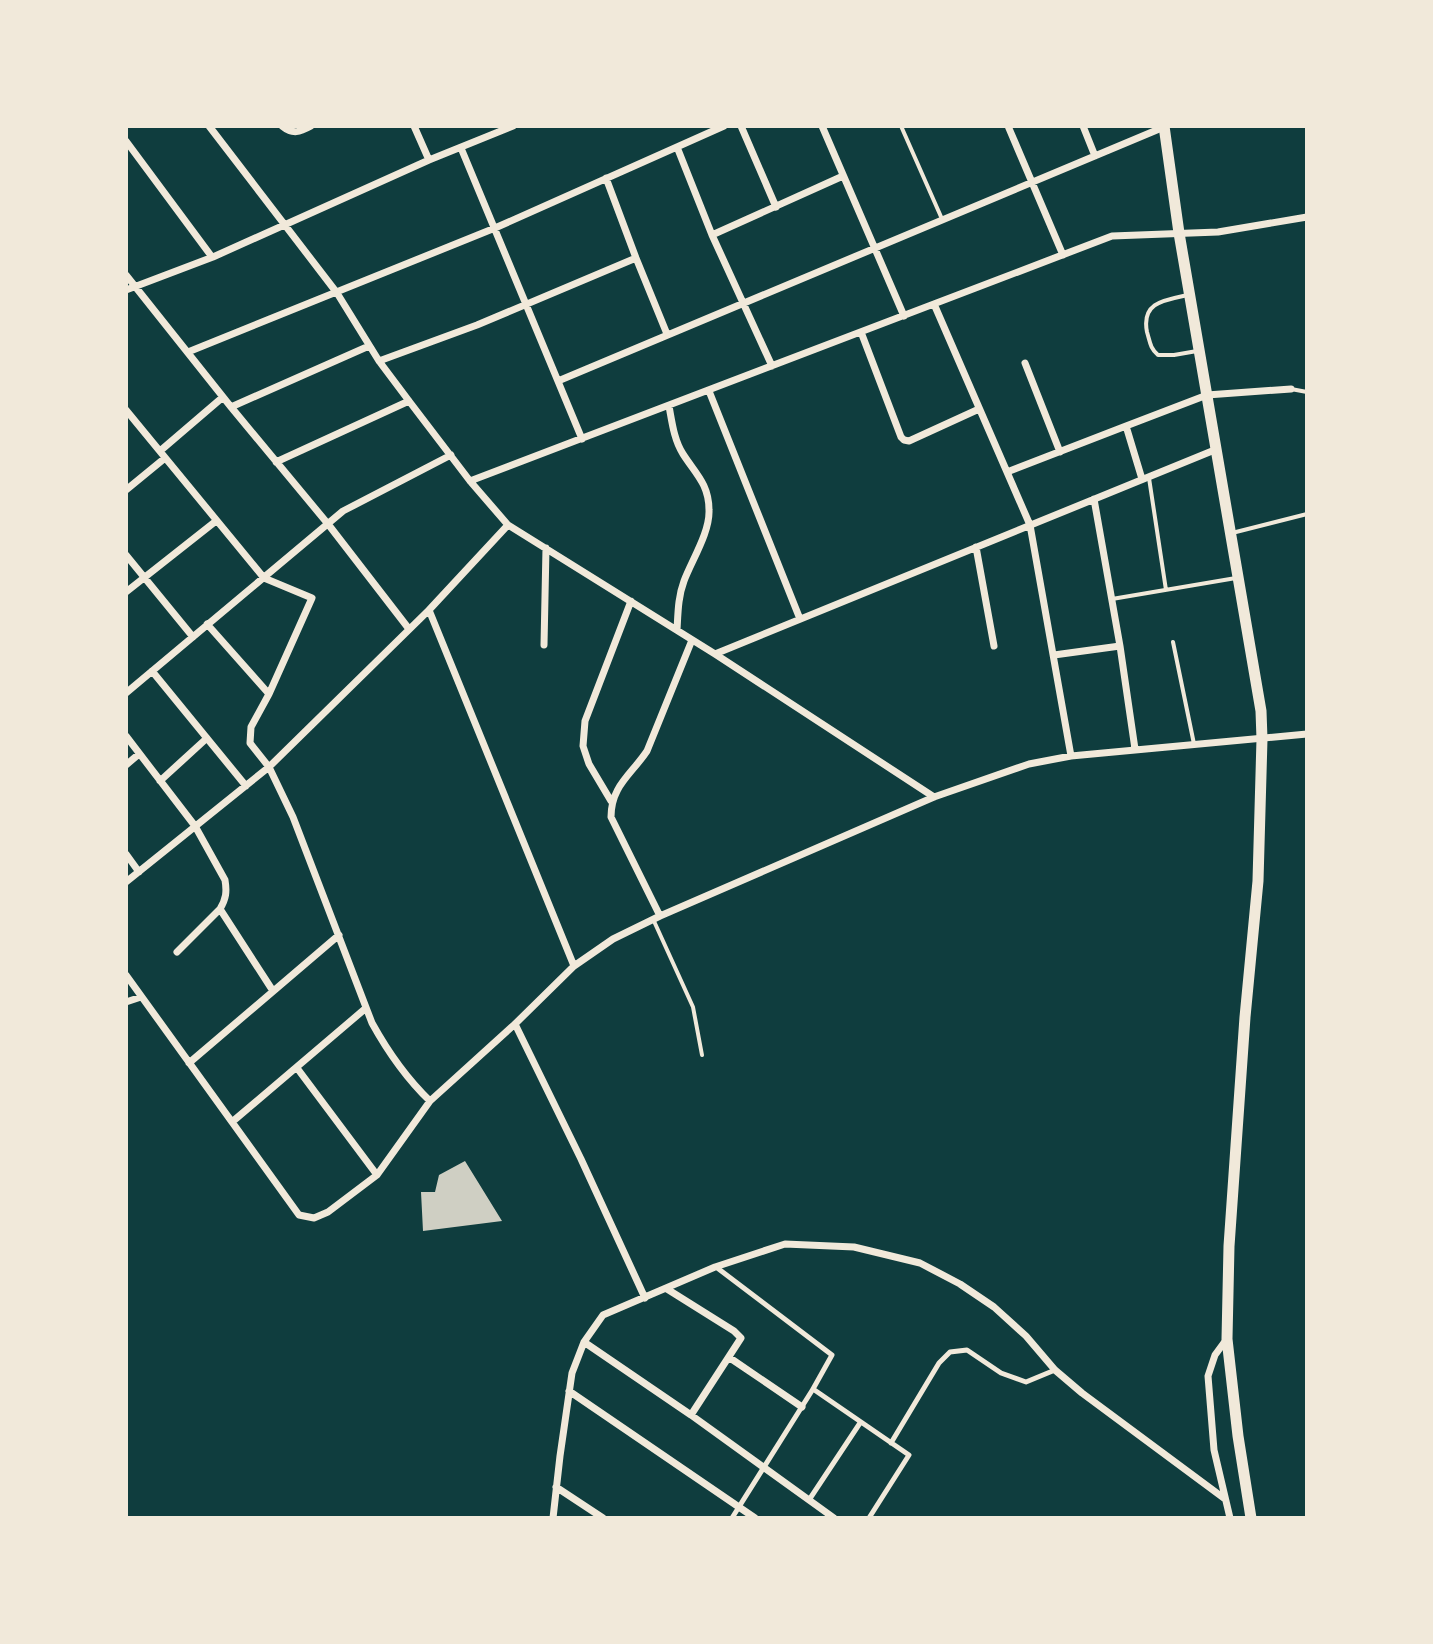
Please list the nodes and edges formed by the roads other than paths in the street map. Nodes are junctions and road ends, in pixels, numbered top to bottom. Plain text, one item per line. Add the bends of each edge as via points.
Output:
1 (209, 126) edge
2 (282, 126) edge
3 (311, 126) edge
4 (414, 126) edge
5 (513, 126) edge
6 (724, 126) edge
7 (741, 126) edge
8 (822, 126) edge
9 (901, 126) edge
10 (1008, 126) edge
11 (1083, 126) edge
12 (1164, 127) edge
13 (494, 130) edge
14 (126, 141) edge
15 (677, 147) junction
16 (461, 148) junction
17 (1095, 156) junction
18 (429, 160) junction
19 (843, 176) junction
20 (606, 178) junction
21 (1032, 182) junction
22 (776, 207) junction
23 (1307, 217) edge
24 (942, 219) junction
25 (284, 224) junction
26 (495, 228) junction
27 (1179, 233) junction
28 (712, 235) junction
29 (875, 248) junction
30 (1063, 255) junction
31 (212, 257) junction
32 (636, 258) junction
33 (126, 275) edge
34 (135, 287) junction
35 (126, 290) edge
36 (337, 293) junction
37 (1190, 294) junction
38 (742, 303) junction
39 (934, 304) junction
40 (526, 305) junction
41 (904, 316) junction
42 (861, 332) junction
43 (667, 334) junction
44 (369, 346) junction
45 (1199, 350) junction
46 (188, 352) junction
47 (379, 361) junction
48 (1025, 363) dead end
49 (772, 366) junction
50 (558, 381) junction
51 (1291, 389) joint
52 (709, 391) junction
53 (1307, 392) edge
54 (1207, 395) junction
55 (223, 397) junction
56 (409, 401) junction
57 (669, 406) junction
58 (231, 407) junction
59 (979, 409) junction
60 (126, 410) edge
61 (1126, 426) junction
62 (582, 439) junction
63 (1217, 449) junction
64 (1060, 452) junction
65 (162, 455) junction
66 (451, 455) junction
67 (276, 462) junction
68 (1007, 472) junction
69 (1146, 478) junction
70 (470, 481) junction
71 (126, 490) edge
72 (1094, 499) junction
73 (1307, 514) edge
74 (216, 521) junction
75 (328, 524) junction
76 (508, 525) junction
77 (1030, 525) junction
78 (1230, 533) junction
79 (976, 547) junction
80 (546, 548) junction
81 (126, 555) edge
82 (144, 577) junction
83 (264, 578) junction
84 (1238, 578) junction
85 (1166, 590) junction
86 (126, 592) edge
87 (1112, 599) junction
88 (631, 601) junction
89 (429, 610) junction
90 (800, 619) junction
91 (207, 624) junction
92 (409, 629) junction
93 (677, 630) junction
94 (193, 637) junction
95 (692, 640) junction
96 (1173, 642) dead end
97 (544, 645) dead end
98 (994, 646) dead end
99 (1120, 646) junction
100 (715, 654) junction
101 (1054, 655) junction
102 (152, 671) junction
103 (126, 693) edge
104 (269, 694) junction
105 (1307, 734) edge
106 (126, 736) edge
107 (207, 738) junction
108 (1262, 739) junction
109 (1194, 744) junction
110 (1135, 749) junction
111 (139, 754) junction
112 (1071, 756) junction
113 (126, 765) edge
114 (269, 767) junction
115 (160, 781) junction
116 (246, 786) junction
117 (934, 797) junction
118 (611, 801) junction
119 (195, 826) junction
120 (126, 854) edge
121 (139, 872) junction
122 (126, 882) edge
123 (220, 909) junction
124 (656, 917) junction
125 (339, 935) junction
126 (177, 952) dead end
127 (574, 966) junction
128 (126, 975) edge
129 (273, 991) junction
130 (141, 997) junction
131 (126, 1002) edge
132 (366, 1008) junction
133 (515, 1024) junction
134 (702, 1055) dead end
135 (189, 1063) junction
136 (297, 1068) junction
137 (430, 1101) junction
138 (232, 1122) junction
139 (377, 1175) junction
140 (715, 1267) junction
141 (667, 1289) junction
142 (645, 1298) junction
143 (1227, 1339) junction
144 (584, 1342) junction
145 (730, 1358) junction
146 (1055, 1370) junction
147 (813, 1389) junction
148 (569, 1391) junction
149 (802, 1407) junction
150 (691, 1415) junction
151 (860, 1423) junction
152 (891, 1443) junction
153 (763, 1467) junction
154 (556, 1487) junction
155 (1225, 1499) junction
156 (809, 1500) junction
157 (740, 1508) junction
158 (553, 1518) edge
159 (603, 1518) edge
160 (732, 1518) edge
161 (755, 1518) edge
162 (834, 1518) edge
163 (869, 1518) edge
164 (1230, 1518) edge
165 (1251, 1518) edge

1 - 25 street
2 - 3 street via 295,133
4 - 18 street
5 - 13 street
6 - 15 street
7 - 22 street
8 - 19 street
9 - 24 lane
10 - 21 street
11 - 17 street
12 - 17 street
12 - 27 main road
13 - 16 street
14 - 31 street
15 - 20 street
15 - 28 street
16 - 18 street
16 - 26 street
17 - 21 street
18 - 25 street
19 - 22 street
19 - 29 street
20 - 26 street
20 - 32 street
21 - 24 street
21 - 30 street
22 - 28 street
23 - 27 street
24 - 29 street
25 - 31 street
25 - 36 street
26 - 36 street
26 - 40 street
27 - 30 street via 1112,236
27 - 37 main road
28 - 38 street
29 - 38 street
29 - 41 street
30 - 39 street
31 - 34 street
32 - 40 street
32 - 43 street
33 - 34 street
34 - 35 street
34 - 46 street
36 - 44 street
36 - 46 street
37 - 45 main road
37 - 45 lane via 1158,302 1145,321 1151,349 1158,355
38 - 43 street
38 - 49 street
39 - 41 street
39 - 59 street
40 - 47 street
40 - 50 street
41 - 42 street
42 - 49 street
42 - 59 street via 904,440
43 - 50 street
44 - 47 street
44 - 58 street
45 - 54 main road
46 - 55 street
47 - 56 street
48 - 64 street
49 - 52 street
50 - 62 street
51 - 53 lane
51 - 54 street
52 - 57 street
52 - 90 street
54 - 61 street
54 - 63 main road
55 - 58 street
55 - 65 street
56 - 66 street
56 - 67 street
57 - 62 street
57 - 93 street via 677,441 703,482 709,510 683,584
58 - 67 street
59 - 68 street
60 - 65 street
61 - 64 street
61 - 69 street
62 - 70 street
63 - 69 street
63 - 78 main road
64 - 68 street
65 - 71 street
65 - 74 street
66 - 70 street
66 - 75 street
67 - 75 street
68 - 77 street
69 - 72 street
69 - 85 lane
70 - 76 street
72 - 77 street
72 - 87 street
73 - 78 lane
74 - 82 street
74 - 83 street
75 - 83 street
75 - 92 street
76 - 80 street
76 - 89 street
77 - 79 street
77 - 101 street
78 - 84 main road
79 - 90 street
79 - 98 street
80 - 88 street
80 - 97 street
81 - 82 street
82 - 86 street
82 - 94 street
83 - 91 street
83 - 104 street via 312,598
84 - 85 lane
84 - 108 main road
85 - 87 lane
87 - 99 street
88 - 93 street
88 - 118 street via 585,721 583,746
89 - 92 street
89 - 127 street
90 - 100 street
91 - 94 street
91 - 104 street
92 - 114 street
93 - 95 street
94 - 102 street
95 - 100 street
95 - 118 street via 647,751
96 - 109 lane
99 - 101 street
99 - 110 street
100 - 117 street
101 - 112 street
102 - 103 street
102 - 107 street
104 - 114 street via 249,739
105 - 108 street
106 - 111 street
107 - 115 street
107 - 116 street
108 - 109 street
108 - 143 main road via 1258,881 1241,1063
109 - 110 street
110 - 112 street
111 - 113 street
111 - 115 street
112 - 117 street via 1029,764
114 - 116 street
114 - 125 street
115 - 119 street
116 - 119 street
117 - 124 street
118 - 124 street via 611,817
119 - 121 street
119 - 123 street via 225,880
120 - 121 street
121 - 122 street
123 - 126 street
123 - 129 street
124 - 127 street
124 - 134 lane via 693,1007
125 - 129 street
125 - 132 street
127 - 133 street
128 - 130 street
129 - 135 street
130 - 131 street
130 - 135 street
132 - 136 street
132 - 137 street via 386,1048
133 - 137 street
133 - 142 street
135 - 138 street
136 - 138 street
136 - 139 street
137 - 139 street
138 - 139 street via 299,1215 314,1218 328,1212
140 - 141 street
140 - 146 street via 785,1244 854,1247 920,1263 994,1307
140 - 147 street via 832,1355
141 - 142 street
141 - 145 street via 739,1335
142 - 144 street via 603,1315
143 - 155 street via 1208,1376 1214,1450
143 - 165 main road
144 - 148 street
144 - 150 street
145 - 149 street
145 - 150 street
146 - 152 street via 1026,1382 1001,1373 967,1350 950,1352
146 - 155 street
147 - 149 street
147 - 151 street
148 - 154 street
148 - 157 street
149 - 153 street
150 - 153 street
151 - 152 street
151 - 156 street
152 - 163 street via 909,1455
153 - 156 street
153 - 157 street
154 - 158 street
154 - 159 street
155 - 164 street
156 - 162 street
157 - 160 street
157 - 161 street

